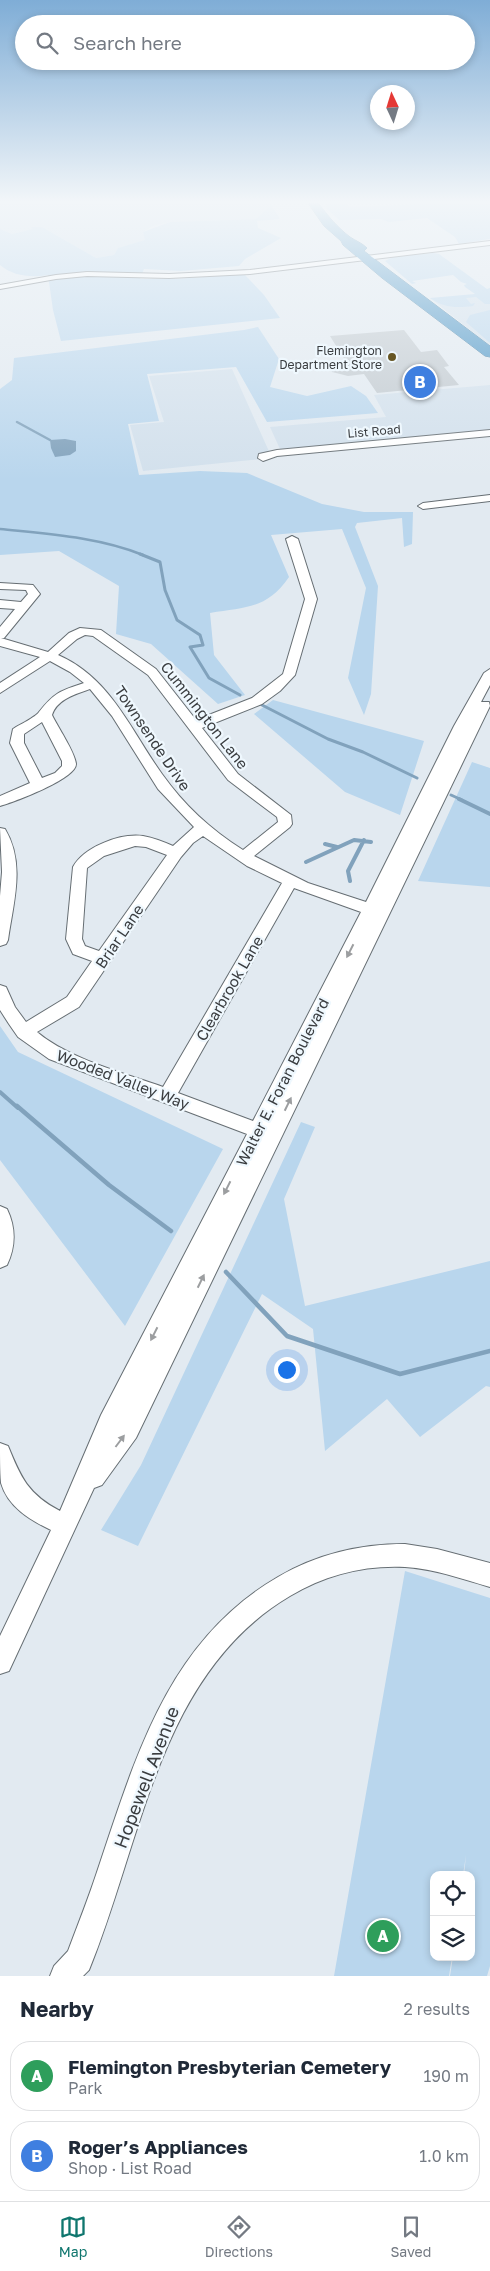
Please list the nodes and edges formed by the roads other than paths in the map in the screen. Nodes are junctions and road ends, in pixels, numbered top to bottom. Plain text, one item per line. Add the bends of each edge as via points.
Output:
1 (417, 296) edge
2 (490, 353) edge
3 (490, 433) edge
4 (263, 458) dead end
5 (490, 498) edge
6 (423, 506) dead end
7 (292, 538) dead end
8 (0, 586) edge
9 (0, 604) edge
10 (24, 606) junction
11 (0, 635) edge
12 (0, 642) edge
13 (50, 656) junction
14 (490, 673) edge
15 (93, 684) junction
16 (0, 689) edge
17 (490, 689) edge
18 (45, 715) junction
19 (194, 726) junction
20 (38, 785) junction
21 (0, 801) edge
22 (203, 828) junction
23 (0, 833) edge
24 (176, 853) junction
25 (245, 856) junction
26 (291, 880) junction
27 (377, 911) junction
28 (0, 940) edge
29 (103, 959) junction
30 (0, 991) edge
31 (24, 1032) junction
32 (167, 1096) junction
33 (264, 1133) junction
34 (0, 1215) edge
35 (0, 1259) edge
36 (0, 1454) edge
37 (66, 1525) junction
38 (490, 1575) edge
39 (0, 1662) edge
40 (64, 1976) edge

1 - 2 highway
3 - 4 street, List Road via 267,454
5 - 6 street
7 - 19 street via 311,599 289,675 257,701
8 - 10 street via 29,587 34,594
9 - 10 street
10 - 11 street
12 - 13 street, Townsende Drive
13 - 15 street, Townsende Drive
13 - 16 street
13 - 19 street, Cummington Lane via 73,636 84,631 97,633 152,672
14 - 27 street, Walter E. Foran Boulevard via 461,726
15 - 18 street via 53,702 46,708
15 - 22 street, Townsende Drive via 115,709 159,780
17 - 27 street, Walter E. Foran Boulevard via 473,728
18 - 20 street via 18,732 17,742
18 - 20 street via 69,761 69,767 60,776
19 - 25 street, Cummington Lane via 233,777 284,815 285,824
20 - 21 street
22 - 24 street, Briar Lane
22 - 25 street, Townsende Drive
23 - 28 street via 8,848 10,863
24 - 29 street, Briar Lane
24 - 29 street via 151,843 134,841 92,855 82,862 74,939 79,950
25 - 26 street, Townsende Drive
26 - 27 street, Townsende Drive
26 - 32 street, Clearbrook Lane
27 - 33 street, Walter E. Foran Boulevard
29 - 31 street, Briar Lane via 73,1002
30 - 31 street, Wooded Valley Way via 7,1010
31 - 32 street, Wooded Valley Way via 55,1054
32 - 33 street, Wooded Valley Way
33 - 37 street, Walter E. Foran Boulevard via 128,1430 80,1494
34 - 35 street via 5,1241
36 - 37 street via 18,1494 39,1513
37 - 39 street, Walter E. Foran Boulevard
38 - 40 street, Hopewell Avenue via 421,1557 361,1558 337,1562 288,1583 241,1615 200,1658 169,1713 79,1960

